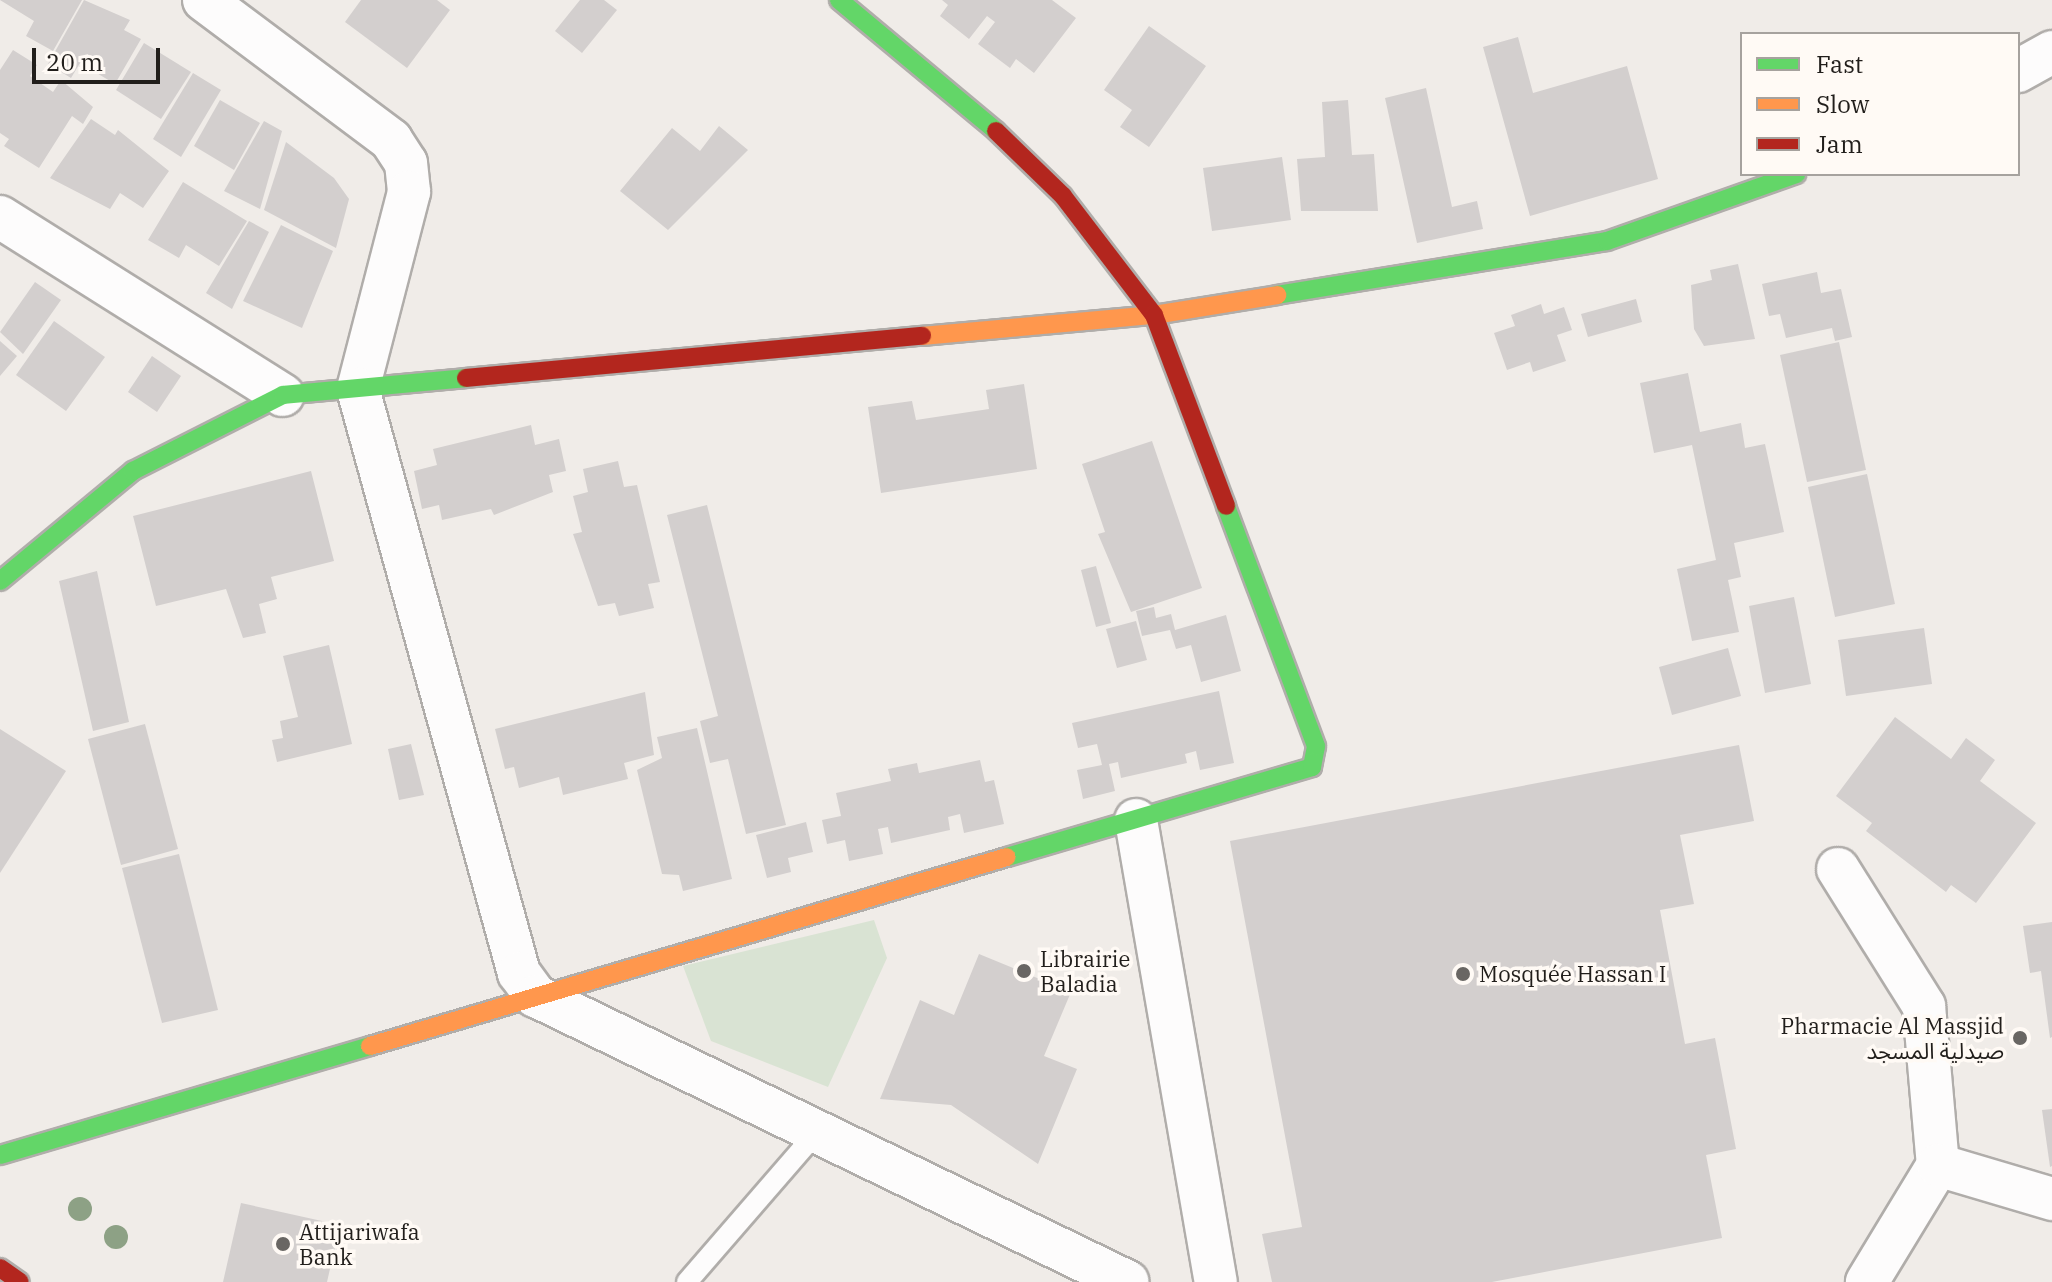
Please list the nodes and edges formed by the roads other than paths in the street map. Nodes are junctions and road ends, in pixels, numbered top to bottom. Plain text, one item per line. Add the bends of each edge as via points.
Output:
1 (204, 0) edge
2 (839, 0) edge
3 (2052, 52) edge
4 (2020, 70) edge
5 (1790, 176) edge
6 (0, 217) edge
7 (1154, 315) junction
8 (358, 389) junction
9 (283, 395) junction
10 (0, 581) edge
11 (1136, 820) junction
12 (1838, 869) dead end
13 (536, 996) junction
14 (817, 1132) junction
15 (0, 1155) edge
16 (1938, 1165) junction
17 (2052, 1199) edge
18 (0, 1268) edge
19 (20, 1282) edge
20 (687, 1282) edge
21 (1128, 1282) edge
22 (1216, 1282) edge
23 (1867, 1282) edge

1 - 8 street via 391,140 406,163 409,192
2 - 7 street via 1012,144 1063,196
3 - 4 street
5 - 7 street via 1607,241
6 - 9 street
7 - 8 street
7 - 11 street via 1316,746 1312,767
8 - 9 street
8 - 13 street via 506,945
9 - 10 street via 133,471
11 - 13 street
11 - 22 street
12 - 16 street via 1924,1006
13 - 14 street
13 - 15 street
14 - 20 lane
14 - 21 street
16 - 17 street
16 - 23 street
18 - 19 street

